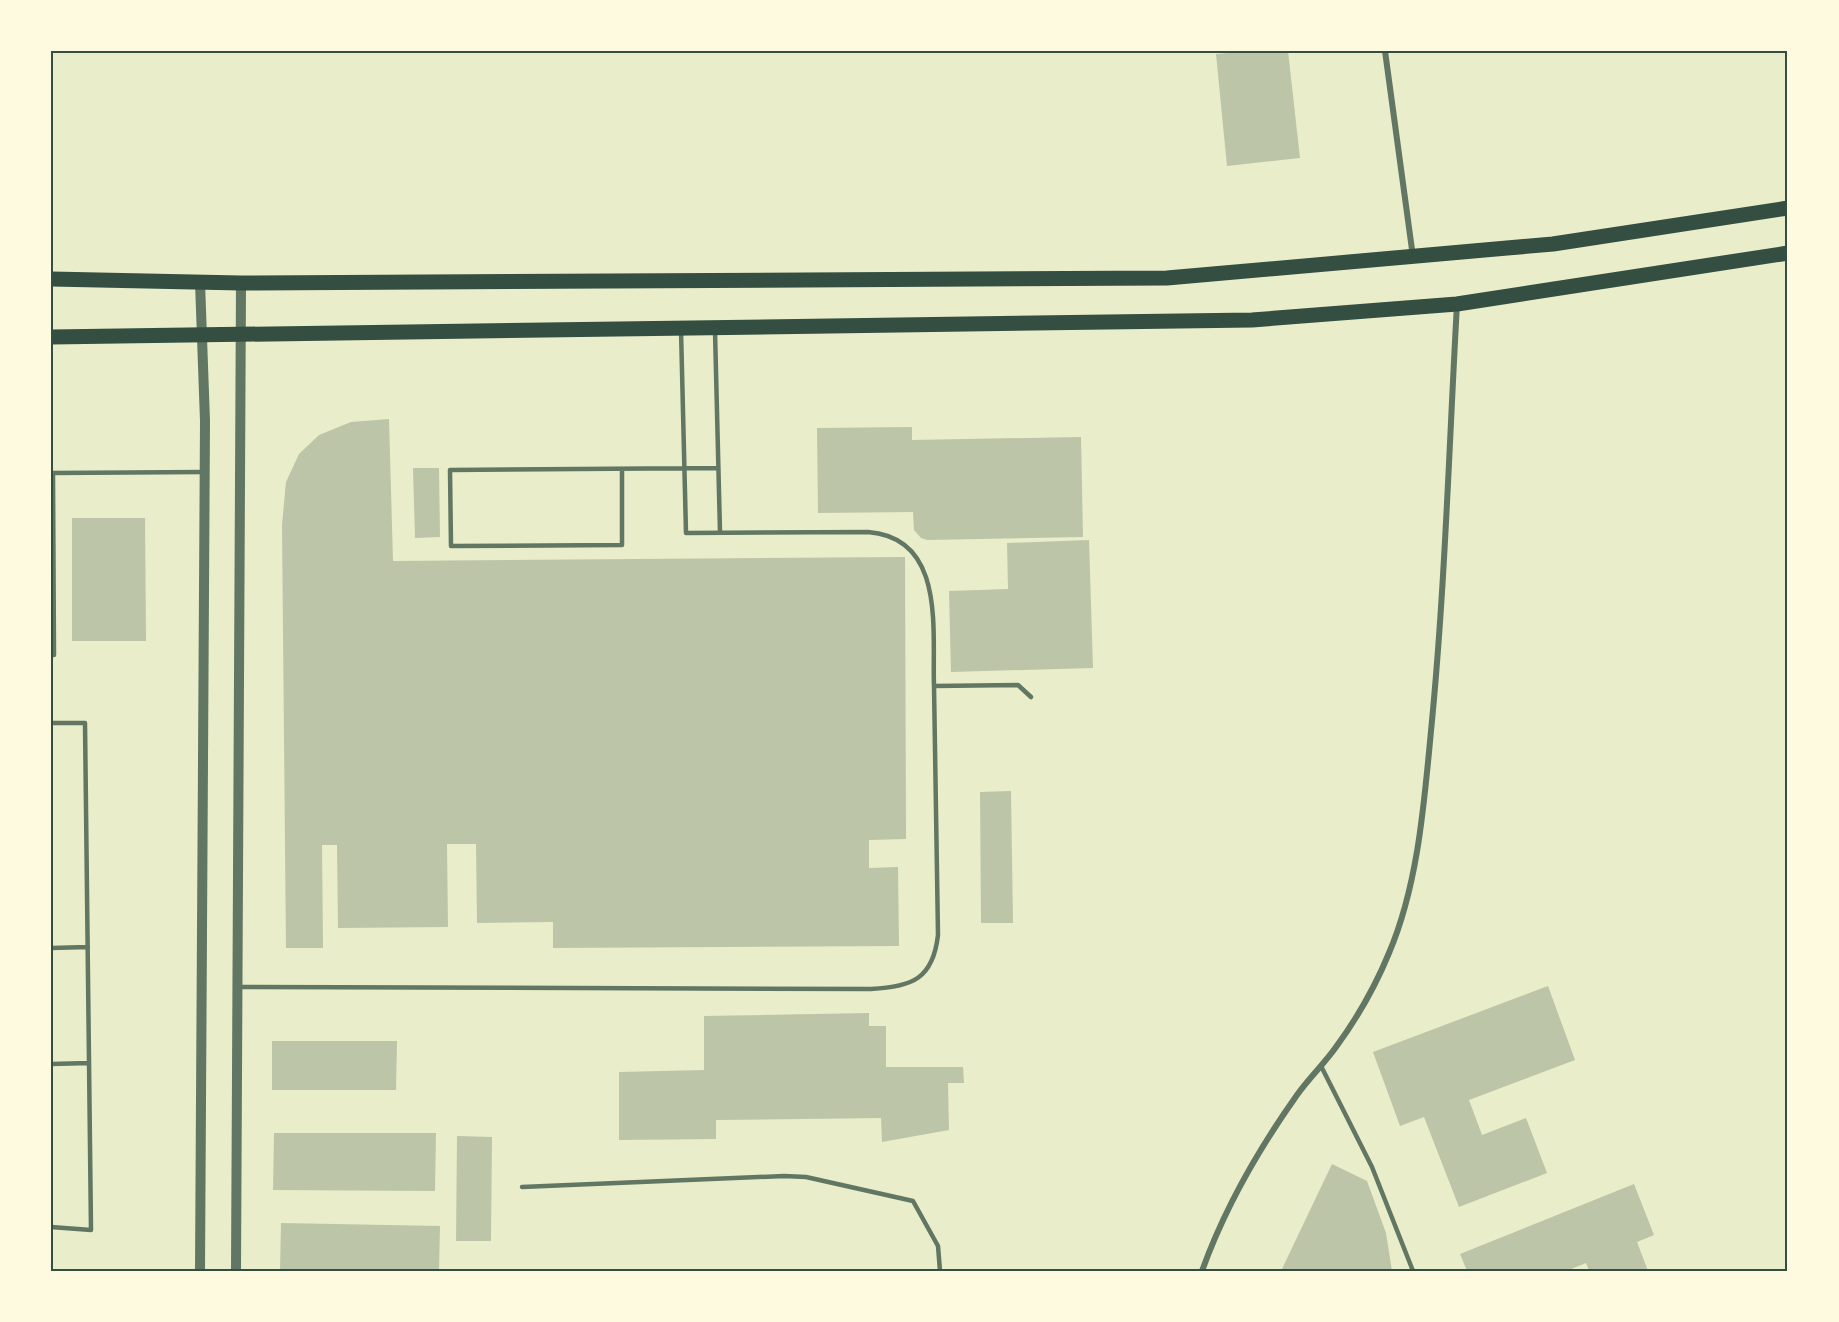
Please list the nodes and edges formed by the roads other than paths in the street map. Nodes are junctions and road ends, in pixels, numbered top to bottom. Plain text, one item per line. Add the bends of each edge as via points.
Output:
1 (1385, 51) edge
2 (1788, 208) edge
3 (1788, 253) edge
4 (1413, 257) junction
5 (51, 279) edge
6 (200, 282) junction
7 (241, 283) junction
8 (1457, 304) junction
9 (715, 328) junction
10 (681, 329) junction
11 (203, 335) junction
12 (240, 335) junction
13 (51, 337) edge
14 (684, 468) junction
15 (718, 468) junction
16 (622, 469) junction
17 (204, 472) junction
18 (52, 473) edge
19 (720, 532) junction
20 (51, 655) edge
21 (934, 686) junction
22 (1031, 697) dead end
23 (51, 723) edge
24 (88, 947) junction
25 (51, 948) edge
26 (237, 987) junction
27 (89, 1063) junction
28 (51, 1064) edge
29 (1321, 1066) junction
30 (522, 1187) dead end
31 (51, 1227) edge
32 (200, 1271) edge
33 (236, 1271) edge
34 (940, 1271) edge
35 (1202, 1271) edge
36 (1413, 1271) edge

1 - 4 street
2 - 4 main road via 1553,244
3 - 8 main road
4 - 7 main road via 1167,278
5 - 6 main road
6 - 7 main road
6 - 11 street
7 - 12 street
8 - 9 main road via 1252,320
8 - 29 street via 1438,659 1417,846 1403,915 1387,960 1371,996
9 - 10 main road
9 - 15 lane
10 - 12 main road
10 - 14 lane
11 - 12 main road
11 - 13 main road
11 - 17 street
12 - 26 street
14 - 15 lane
14 - 16 lane
14 - 19 lane via 686,533
15 - 19 lane
16 - 16 lane via 450,470 451,546 622,545
17 - 18 lane
17 - 32 street
18 - 20 lane
19 - 21 lane via 868,532 899,539 920,561 928,580
21 - 22 lane via 1018,685
21 - 26 lane via 938,935 932,962 918,979 891,988 871,989
23 - 24 lane via 85,723
24 - 25 lane
24 - 27 lane
26 - 33 street
27 - 28 lane
27 - 31 lane via 91,1230
29 - 35 street via 1250,1166
29 - 36 lane via 1372,1167
30 - 34 lane via 806,1177 913,1201 938,1246

